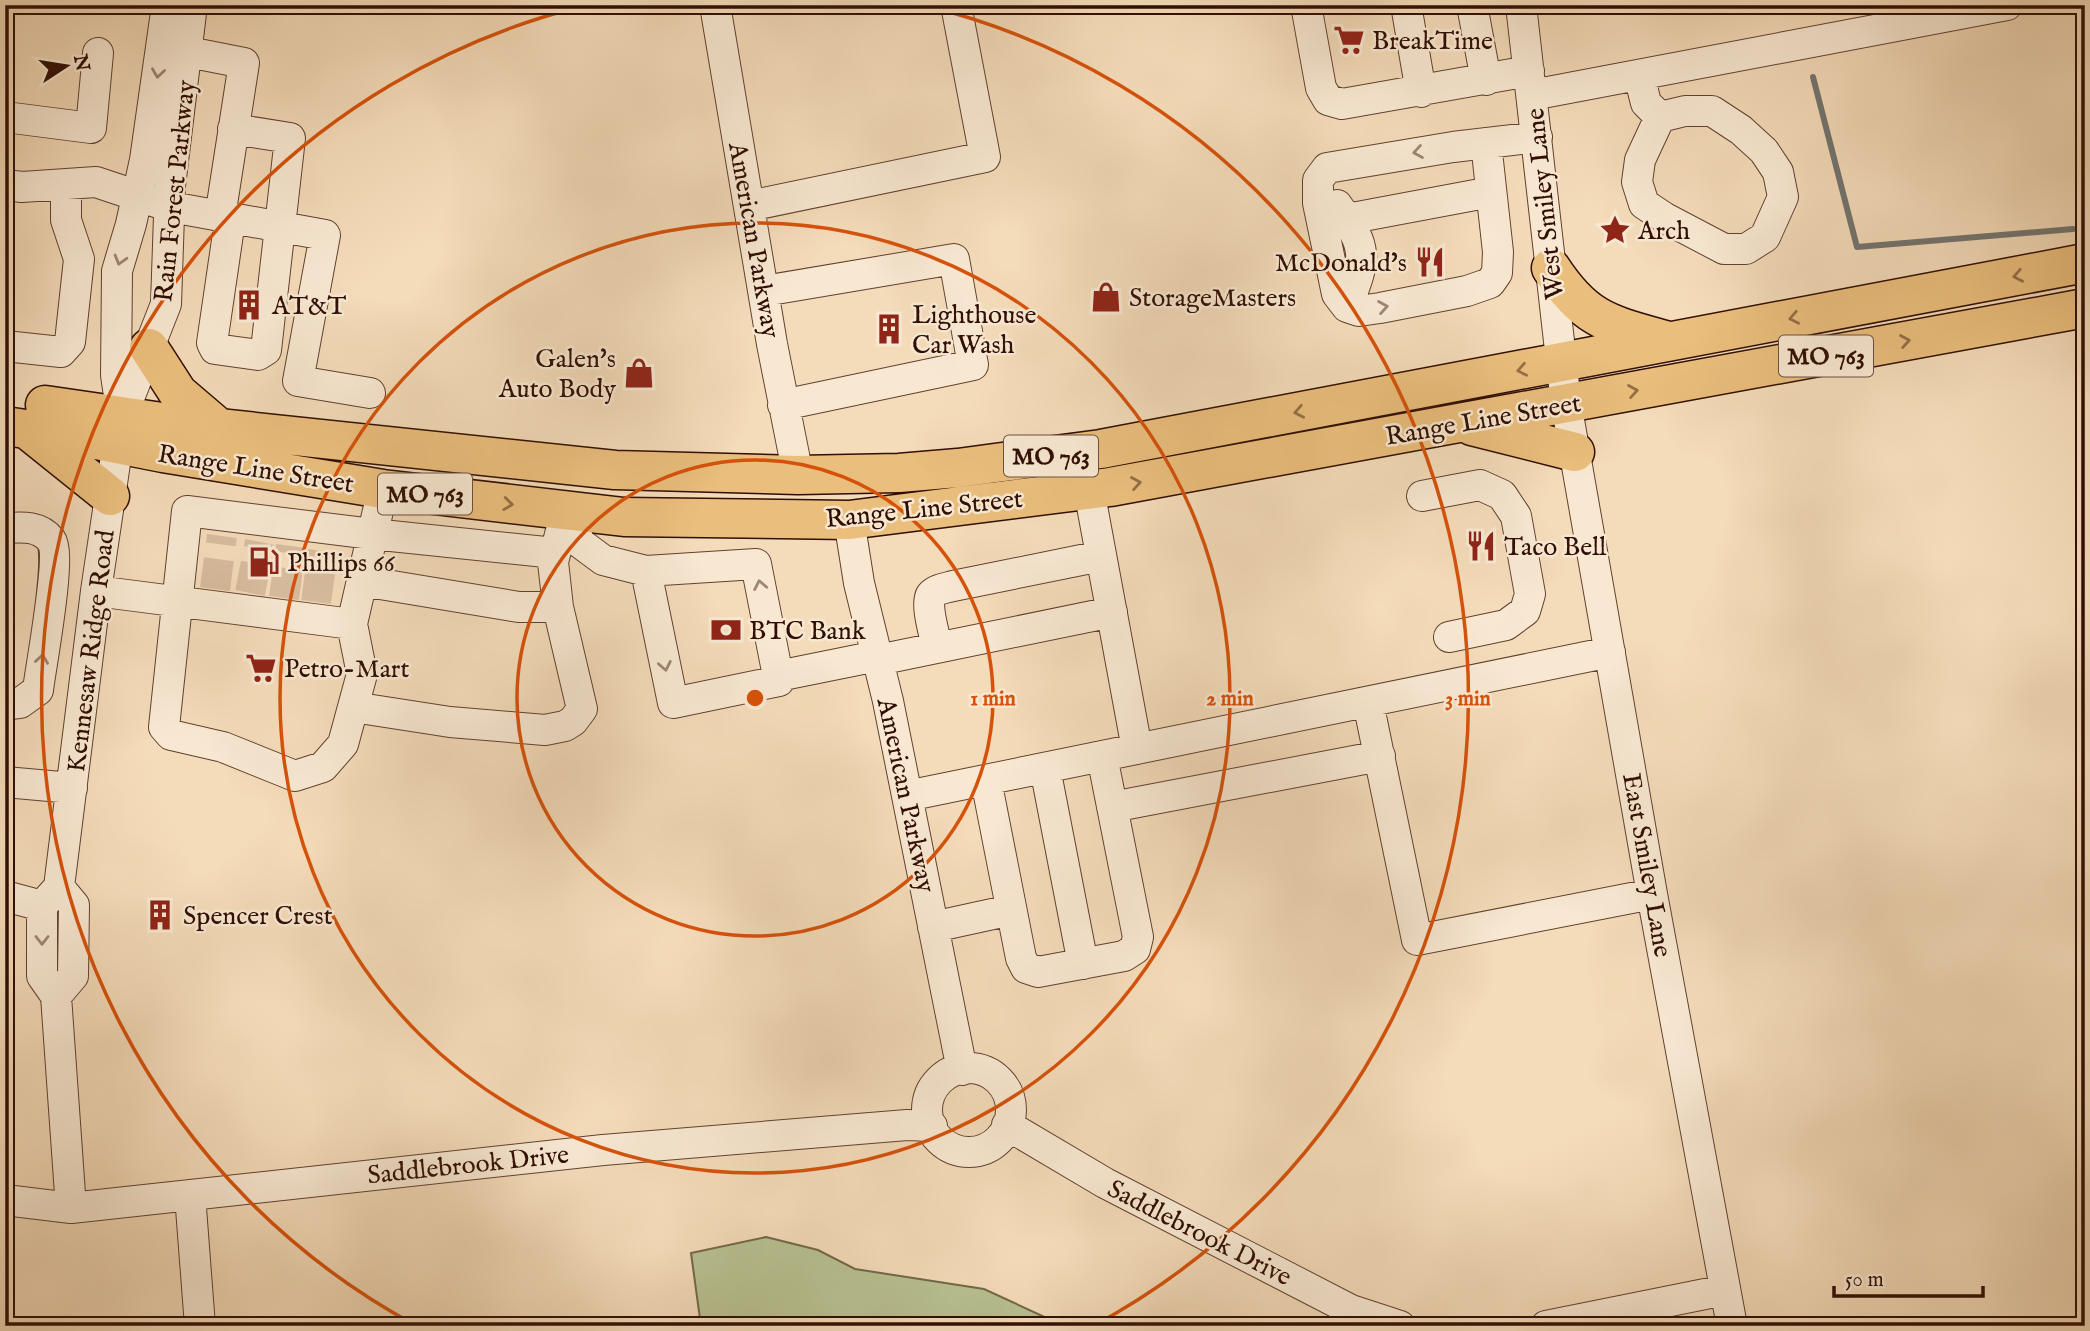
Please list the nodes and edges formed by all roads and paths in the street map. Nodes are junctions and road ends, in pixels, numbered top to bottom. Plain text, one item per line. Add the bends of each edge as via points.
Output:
1 (167, 5) edge
2 (192, 5) edge
3 (715, 5) edge
4 (956, 5) edge
5 (1306, 5) edge
6 (1406, 5) edge
7 (1472, 5) edge
8 (1521, 5) edge
9 (2007, 5) edge
10 (188, 52) junction
11 (98, 53) dead end
12 (1639, 75) junction
13 (1486, 80) junction
14 (1530, 83) junction
15 (1422, 92) junction
16 (5, 117) edge
17 (1660, 117) junction
18 (233, 129) junction
19 (1536, 136) junction
20 (1486, 143) junction
21 (1318, 180) junction
22 (66, 184) junction
23 (5, 185) edge
24 (1491, 192) junction
25 (137, 194) junction
26 (749, 206) junction
27 (171, 207) junction
28 (225, 218) junction
29 (1347, 219) junction
30 (280, 228) junction
31 (2085, 263) edge
32 (1551, 268) junction
33 (764, 291) junction
34 (1347, 307) junction
35 (2085, 308) edge
36 (1670, 342) junction
37 (5, 346) edge
38 (149, 348) junction
39 (1562, 362) junction
40 (370, 393) dead end
41 (1566, 403) junction
42 (783, 405) junction
43 (13, 418) edge
44 (1460, 423) junction
45 (219, 428) junction
46 (120, 430) junction
47 (1575, 452) junction
48 (1014, 461) junction
49 (798, 475) junction
50 (383, 489) junction
51 (1089, 490) junction
52 (110, 496) junction
53 (1422, 496) dead end
54 (566, 510) junction
55 (611, 516) junction
56 (849, 520) junction
57 (5, 527) edge
58 (372, 534) junction
59 (555, 553) junction
60 (1101, 556) junction
61 (646, 571) junction
62 (362, 581) junction
63 (96, 591) junction
64 (177, 602) junction
65 (558, 607) junction
66 (1112, 612) junction
67 (352, 624) junction
68 (1449, 637) dead end
69 (937, 647) junction
70 (1610, 652) junction
71 (878, 658) junction
72 (778, 676) junction
73 (1368, 702) junction
74 (5, 705) edge
75 (353, 707) junction
76 (1137, 749) junction
77 (1101, 756) junction
78 (1380, 756) junction
79 (1045, 768) junction
80 (986, 780) junction
81 (5, 782) edge
82 (72, 788) junction
83 (907, 796) junction
84 (1112, 807) junction
85 (1652, 894) junction
86 (5, 896) edge
87 (51, 897) junction
88 (1011, 910) junction
89 (933, 927) junction
90 (1083, 964) junction
91 (962, 1070) junction
92 (1007, 1125) junction
93 (932, 1126) junction
94 (190, 1195) junction
95 (5, 1199) edge
96 (71, 1208) junction
97 (1725, 1290) junction
98 (200, 1326) edge
99 (1400, 1326) edge
100 (1546, 1326) edge
101 (1732, 1326) edge

1 -> 25 street, Rain Forest Parkway
2 - 10 street, Rain Forest Parkway
3 - 26 street, American Parkway
4 - 26 street via 985,157
5 - 15 street via 1321,88 1328,100 1342,104
6 - 15 street
7 - 13 street
8 - 14 street, West Smiley Lane
9 - 12 street
10 - 18 street via 244,63
10 - 27 street, Rain Forest Parkway
11 - 16 street via 91,128
12 - 14 street
12 - 17 street via 1646,103
13 - 14 street
13 - 15 street
14 - 19 street, West Smiley Lane
17 - 17 street via 1640,160 1637,182 1644,204 1724,249 1746,249 1765,237 1783,197 1778,172 1764,151 1712,111
18 - 28 street
18 - 30 street via 290,138
19 - 20 street
19 - 32 street, West Smiley Lane
20 -> 21 street via 1341,164 1327,168
20 - 24 street
21 - 29 street
21 - 34 street via 1318,203 1337,294
22 - 23 street
22 - 25 street via 96,183
22 - 37 street via 66,220 79,259 70,342 61,352
24 - 29 street
34 -> 24 street via 1380,308 1490,283 1497,273 1498,252
25 - 27 street
25 -> 46 street, Rain Forest Parkway via 117,271
26 - 33 street, American Parkway
27 - 28 street
27 - 38 street, Rain Forest Parkway via 166,304
28 - 30 street
28 - 30 street via 215,349 257,355 266,349
29 - 34 street via 1363,251
30 - 40 street via 326,235 299,381
31 -> 36 main road, Range Line Street / MO 763
32 - 36 main road via 1584,310 1614,326
32 - 39 street, West Smiley Lane
33 - 42 street, American Parkway
33 - 42 street via 954,259 973,365
41 -> 35 main road, Range Line Street / MO 763
36 - 39 main road, Range Line Street / MO 763
38 - 45 main road via 178,393
38 - 46 street, Rain Forest Parkway
39 - 41 street, West Smiley Lane
39 -> 48 main road, Range Line Street / MO 763 via 1101,449
41 - 44 main road, Range Line Street / MO 763
41 - 47 street, East Smiley Lane
42 - 49 street, American Parkway
43 - 46 main road, Range Line Street / MO 763
43 - 52 main road
44 - 47 main road
51 -> 44 main road, Range Line Street / MO 763
45 - 46 main road, Range Line Street / MO 763
45 - 49 main road, Range Line Street / MO 763 via 615,470
46 - 50 main road, Range Line Street / MO 763
46 - 52 street, Kennesaw Ridge Road
47 - 70 street, East Smiley Lane
48 - 49 main road, Range Line Street / MO 763 via 899,473
48 - 56 main road via 925,492 868,497 850,508
49 - 55 main road via 786,494 773,498 715,498
50 -> 54 main road, Range Line Street / MO 763
50 - 58 street
51 - 56 main road, Range Line Street / MO 763
51 - 60 street
52 - 63 street, Kennesaw Ridge Road
53 - 68 street via 1480,485 1502,495 1516,516 1530,594 1525,611 1506,625
54 - 55 main road, Range Line Street / MO 763
54 - 59 street
54 - 61 street via 580,544 603,560
55 - 56 main road, Range Line Street / MO 763
56 - 71 street, American Parkway
74 -> 57 street via 20,703 38,690 55,549 43,532
58 - 59 street
58 - 62 street
58 - 64 street via 325,540 224,526 187,511
59 - 65 street
60 - 66 street
60 - 69 street via 936,591 929,603
72 -> 61 street via 756,564
61 -> 72 street via 673,703 779,681
62 - 65 street via 519,607
62 - 67 street
63 - 64 street
63 - 82 street, Kennesaw Ridge Road
64 - 67 street via 213,597 315,611
64 - 75 street via 164,727 171,735 223,747 295,776 323,768 343,744
65 - 75 street via 582,709 565,726 545,730 450,722
66 - 69 street
66 - 76 street
67 - 75 street via 362,674
69 - 71 street
70 - 73 street
70 - 85 street, East Smiley Lane
71 - 72 street
71 - 83 street, American Parkway
73 - 76 street
73 - 78 street
76 - 77 street
77 - 79 street
77 - 84 street
78 - 84 street
78 - 85 street via 1417,940
79 - 80 street
79 - 90 street
80 - 83 street
80 - 88 street
81 - 82 street
82 - 87 street, Kennesaw Ridge Road
83 - 89 street, American Parkway
84 - 90 street via 1138,937 1135,949 1124,956
85 - 97 street, East Smiley Lane
86 - 87 street
87 - 96 street via 74,905 73,976 56,996
88 - 89 street
88 - 90 street via 1026,968 1038,972
89 - 91 street, American Parkway
91 - 92 street via 989,1072 1001,1082 1012,1112
91 - 93 street via 948,1073 929,1093 926,1112
92 - 93 street via 1001,1139 982,1151 968,1153 937,1140
92 - 99 street, Saddlebrook Drive via 1105,1183 1351,1310
93 - 94 street, Saddlebrook Drive via 603,1150
94 - 96 street, Saddlebrook Drive
94 - 98 street
95 - 96 street, Saddlebrook Drive
97 - 100 street
97 - 101 street, East Smiley Lane

